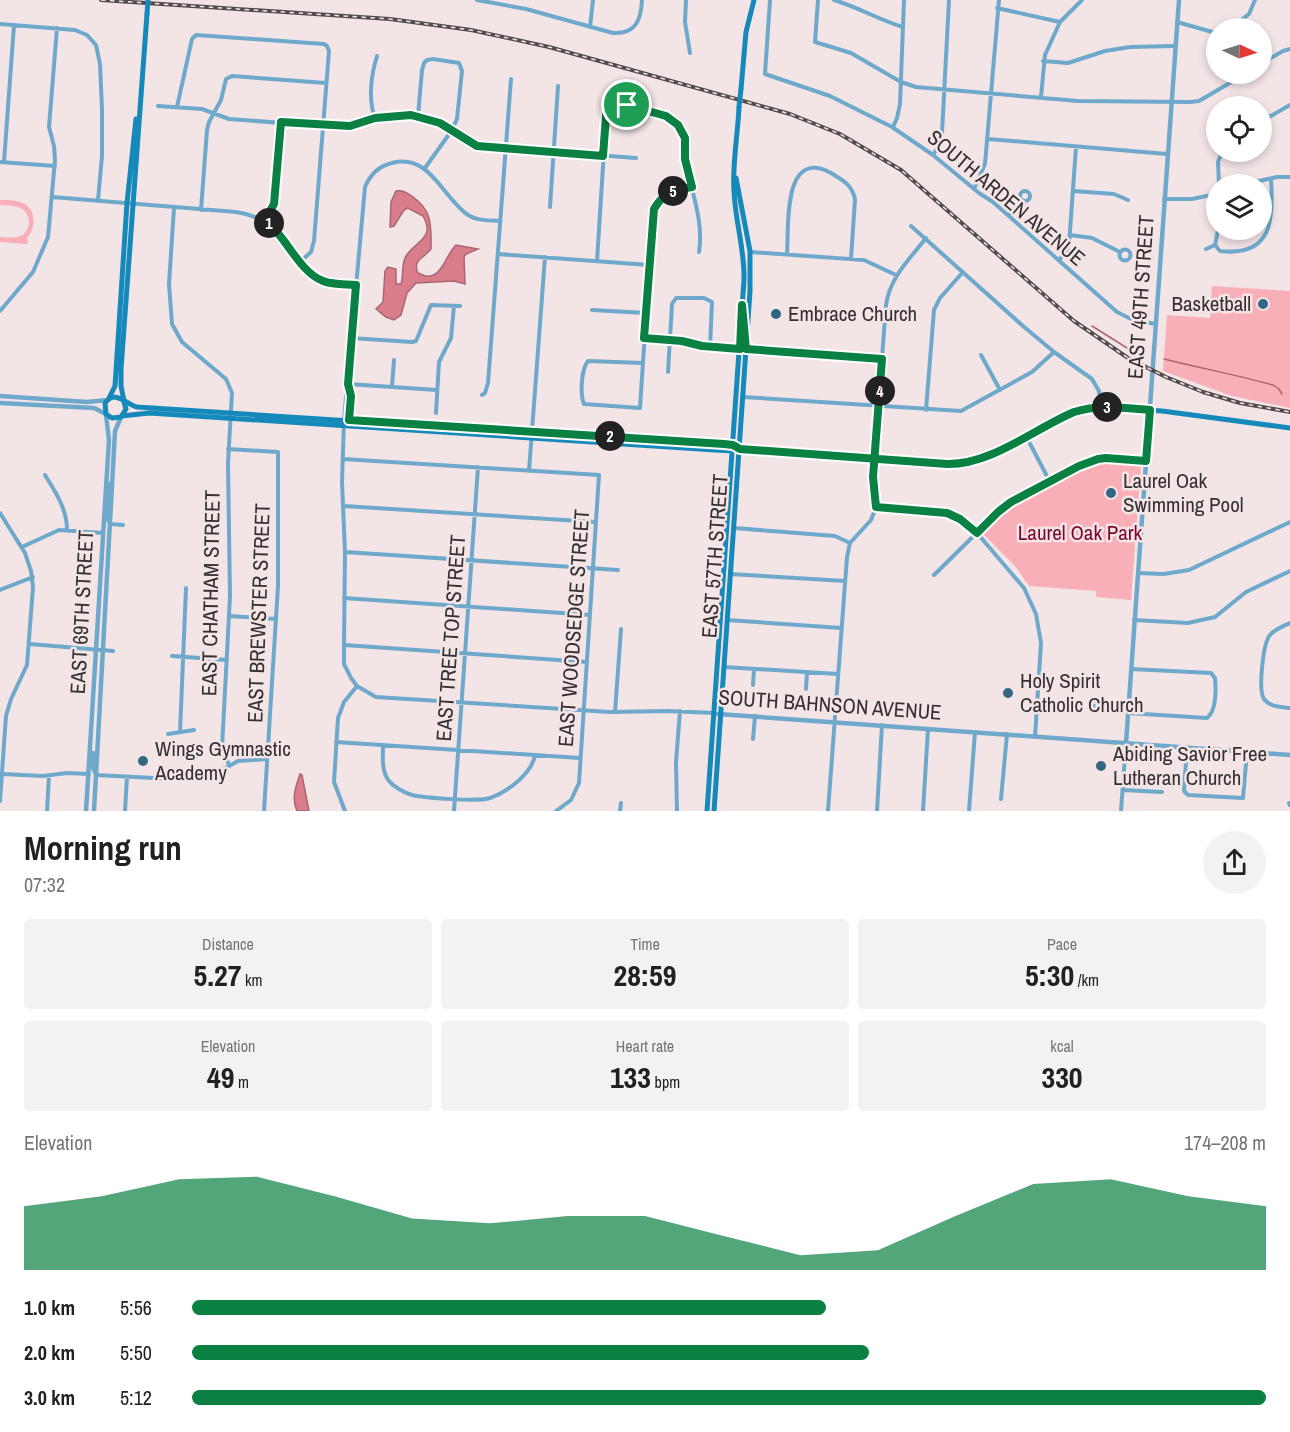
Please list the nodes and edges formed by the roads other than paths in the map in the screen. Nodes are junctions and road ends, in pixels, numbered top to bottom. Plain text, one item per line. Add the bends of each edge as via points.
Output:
1 (148, 0) edge
2 (477, 0) edge
3 (593, 0) edge
4 (642, 0) edge
5 (686, 0) edge
6 (754, 0) edge
7 (770, 0) edge
8 (818, 0) edge
9 (834, 0) edge
10 (903, 0) edge
11 (949, 0) edge
12 (999, 0) edge
13 (1082, 0) edge
14 (1178, 0) edge
15 (1255, 0) edge
16 (997, 8) junction
17 (1244, 18) edge
18 (1060, 22) junction
19 (1177, 22) junction
20 (0, 24) edge
21 (15, 25) junction
22 (590, 27) junction
23 (903, 27) junction
24 (57, 28) junction
25 (1206, 30) edge
26 (1175, 46) junction
27 (1290, 49) edge
28 (690, 53) dead end
29 (377, 56) dead end
30 (1272, 57) edge
31 (1043, 61) junction
32 (511, 79) dead end
33 (901, 82) junction
34 (326, 83) junction
35 (1228, 84) edge
36 (558, 86) dead end
37 (944, 90) junction
38 (991, 93) junction
39 (1041, 97) junction
40 (1171, 101) junction
41 (1290, 105) edge
42 (158, 106) dead end
43 (177, 107) junction
44 (213, 114) junction
45 (1272, 115) edge
46 (418, 116) junction
47 (375, 118) junction
48 (281, 122) junction
49 (323, 124) junction
50 (892, 127) junction
51 (452, 130) junction
52 (988, 139) junction
53 (1076, 147) junction
54 (505, 148) junction
55 (553, 152) junction
56 (1167, 154) junction
57 (933, 155) junction
58 (603, 156) junction
59 (636, 158) dead end
60 (736, 161) junction
61 (2, 162) edge
62 (55, 166) junction
63 (424, 168) junction
64 (1290, 177) edge
65 (1272, 179) edge
66 (692, 187) junction
67 (974, 189) junction
68 (1073, 191) junction
69 (1206, 196) edge
70 (52, 197) junction
71 (1164, 199) junction
72 (98, 200) junction
73 (1128, 200) dead end
74 (1022, 201) dead end
75 (130, 203) junction
76 (550, 207) dead end
77 (174, 208) junction
78 (201, 210) junction
79 (1009, 214) junction
80 (265, 220) junction
81 (500, 221) junction
82 (911, 225) dead end
83 (1070, 235) junction
84 (926, 238) junction
85 (1216, 240) edge
86 (1262, 240) edge
87 (1215, 245) junction
88 (1206, 249) dead end
89 (699, 252) dead end
90 (750, 252) junction
91 (1120, 252) dead end
92 (498, 254) junction
93 (787, 254) junction
94 (545, 257) junction
95 (851, 259) junction
96 (1059, 260) junction
97 (300, 261) junction
98 (597, 261) junction
99 (649, 266) junction
100 (963, 272) junction
101 (896, 274) junction
102 (356, 285) junction
103 (742, 305) junction
104 (453, 306) junction
105 (460, 306) dead end
106 (592, 310) dead end
107 (0, 311) edge
108 (646, 314) junction
109 (1156, 324) junction
110 (351, 338) junction
111 (644, 338) junction
112 (670, 340) junction
113 (710, 347) junction
114 (740, 349) junction
115 (747, 349) junction
116 (1054, 352) junction
117 (981, 355) dead end
118 (882, 359) junction
119 (394, 360) dead end
120 (643, 363) junction
121 (668, 372) dead end
122 (348, 384) junction
123 (392, 387) junction
124 (437, 390) junction
125 (1000, 390) junction
126 (482, 395) dead end
127 (0, 396) edge
128 (743, 397) junction
129 (108, 399) junction
130 (124, 401) junction
131 (0, 403) edge
132 (878, 406) junction
133 (1101, 407) junction
134 (926, 410) junction
135 (1150, 410) junction
136 (231, 412) junction
137 (436, 413) dead end
138 (106, 414) junction
139 (122, 416) junction
140 (230, 419) junction
141 (347, 420) junction
142 (345, 427) junction
143 (1290, 428) edge
144 (532, 432) junction
145 (1026, 436) junction
146 (532, 439) junction
147 (733, 448) junction
148 (228, 449) junction
149 (740, 449) junction
150 (875, 458) junction
151 (343, 459) junction
152 (1146, 461) junction
153 (478, 467) junction
154 (530, 471) junction
155 (107, 472) junction
156 (45, 475) dead end
157 (1050, 482) junction
158 (344, 506) junction
159 (876, 507) junction
160 (0, 513) edge
161 (475, 514) junction
162 (5, 520) junction
163 (596, 522) junction
164 (1290, 522) edge
165 (0, 524) edge
166 (111, 524) junction
167 (123, 525) dead end
168 (734, 528) junction
169 (67, 530) junction
170 (103, 533) junction
171 (977, 533) junction
172 (850, 543) junction
173 (21, 547) junction
174 (345, 552) junction
175 (472, 561) junction
176 (593, 569) junction
177 (618, 570) dead end
178 (1290, 571) edge
179 (730, 573) junction
180 (1138, 573) junction
181 (934, 575) dead end
182 (33, 577) junction
183 (107, 579) junction
184 (845, 581) junction
185 (186, 588) dead end
186 (0, 590) edge
187 (344, 598) junction
188 (469, 607) junction
189 (590, 615) junction
190 (229, 616) junction
191 (276, 619) junction
192 (727, 620) junction
193 (1134, 620) junction
194 (1290, 623) edge
195 (841, 628) junction
196 (621, 629) dead end
197 (30, 644) junction
198 (344, 645) junction
199 (97, 650) junction
200 (103, 650) junction
201 (113, 651) dead end
202 (465, 654) junction
203 (172, 656) dead end
204 (183, 657) junction
205 (226, 660) junction
206 (586, 662) junction
207 (724, 666) junction
208 (754, 669) junction
209 (1131, 669) junction
210 (807, 672) junction
211 (838, 674) junction
212 (753, 685) dead end
213 (357, 686) junction
214 (806, 689) dead end
215 (462, 703) junction
216 (1129, 705) junction
217 (1090, 706) dead end
218 (1290, 708) edge
219 (583, 710) junction
220 (680, 711) junction
221 (615, 712) junction
222 (1128, 712) junction
223 (717, 714) junction
224 (755, 716) junction
225 (835, 722) junction
226 (882, 725) junction
227 (928, 729) junction
228 (194, 730) dead end
229 (180, 732) junction
230 (975, 732) junction
231 (168, 734) dead end
232 (1006, 734) junction
233 (1035, 737) junction
234 (91, 738) junction
235 (753, 739) dead end
236 (336, 742) junction
237 (1126, 743) junction
238 (383, 745) junction
239 (1187, 747) junction
240 (2, 749) edge
241 (459, 750) junction
242 (1247, 752) junction
243 (1290, 754) edge
244 (535, 755) junction
245 (580, 758) junction
246 (267, 759) junction
247 (229, 765) junction
248 (2, 774) junction
249 (89, 774) junction
250 (50, 775) junction
251 (96, 775) junction
252 (127, 777) junction
253 (1123, 790) junction
254 (1162, 792) dead end
255 (0, 798) edge
256 (455, 798) junction
257 (1001, 799) dead end
258 (621, 803) dead end
259 (47, 811) edge
260 (86, 811) edge
261 (94, 811) edge
262 (125, 811) edge
263 (264, 811) edge
264 (345, 811) edge
265 (454, 811) edge
266 (556, 811) edge
267 (620, 811) edge
268 (677, 811) edge
269 (707, 811) edge
270 (714, 811) edge
271 (828, 811) edge
272 (877, 811) edge
273 (923, 811) edge
274 (969, 811) edge
275 (1121, 811) edge

1 - 75 main road, bridge
2 - 22 street
3 - 22 street
4 - 22 street via 640,19 627,32
5 - 28 street
6 - 60 main road, EAST 57TH STREET, bridge via 745,40
7 - 50 street, SOUTH ARDEN AVENUE via 765,74 830,96
8 - 33 street via 815,42 850,53
9 - 23 street
10 - 23 street
11 - 37 street
12 - 16 street
13 - 18 street
14 - 19 street, EAST 49TH STREET
15 - 17 street
16 - 18 street
16 - 38 street
18 - 31 street
19 - 25 street
19 - 26 street, EAST 49TH STREET
20 - 21 street
21 - 24 street
21 - 61 street
23 - 33 street
24 - 62 street via 49,127
24 - 72 street via 84,33 98,49 102,123
26 - 31 street via 1130,47 1068,63
26 - 40 street, EAST 49TH STREET
27 - 30 street
29 - 47 street via 371,108
31 - 39 street
32 - 54 street
33 - 37 street
33 - 50 street via 900,104
34 - 43 street via 329,51 324,44 196,35
34 - 44 street via 228,77
34 - 49 street
35 - 40 street via 1199,101
36 - 55 street
37 - 38 street
37 - 57 street via 940,141
38 - 39 street
38 - 52 street
39 - 40 street via 1104,102
40 - 56 street, EAST 49TH STREET
41 - 45 street
42 - 43 street
43 - 44 street
44 - 48 street via 229,119
44 - 78 street via 207,130
46 - 47 street
46 - 51 street
46 - 51 street via 424,63 430,59 456,62 462,71 458,114
47 - 49 street via 350,126
48 - 49 street
48 - 80 street via 274,204
49 - 97 street via 314,246
50 - 57 street, SOUTH ARDEN AVENUE
51 - 54 street via 477,146
51 - 63 street
52 - 53 street
52 - 67 street via 984,170
53 - 56 street
53 - 68 street
54 - 55 street
54 - 81 street
55 - 58 street
55 - 76 street
56 - 71 street, EAST 49TH STREET
57 - 67 street, SOUTH ARDEN AVENUE
58 - 59 street
58 - 66 street via 607,103 666,116 678,125 685,138
58 - 98 street
60 - 90 main road, EAST 57TH STREET
60 - 103 main road, EAST 57TH STREET via 734,192 744,260
61 - 62 street
62 - 70 street
63 - 81 street via 468,214
63 - 102 street via 395,162 369,179 363,194
64 - 65 street
66 - 89 street via 701,234
66 - 99 street via 672,191 659,201 652,218
67 - 79 street, SOUTH ARDEN AVENUE
68 - 73 street via 1114,194
68 - 83 street
69 - 71 street
70 - 72 street
70 - 107 street via 42,254 33,273
71 - 109 street, EAST 49TH STREET
72 - 75 street
74 - 79 street
75 - 77 street
75 - 129 main road via 115,386
75 - 130 main road via 120,380
77 - 78 street
77 - 136 street, EAST CHATHAM STREET via 169,284 172,324 182,342 230,384
78 - 80 street via 244,213
79 - 96 street, SOUTH ARDEN AVENUE
80 - 97 street
81 - 92 street
82 - 84 street
83 - 91 street via 1092,238
83 - 96 street via 1066,252
84 - 100 street
84 - 101 street
85 - 87 street
86 - 87 street via 1251,249 1236,252 1220,251
87 - 88 street
90 - 93 street
90 - 115 main road, EAST 57TH STREET
92 - 94 street
92 - 126 street via 488,383
93 - 95 street
93 - 95 street via 794,182 805,170 817,168 844,181 853,192
94 - 98 street
94 - 144 street
95 - 101 street via 871,262
96 - 109 street, SOUTH ARDEN AVENUE via 1117,312
97 - 102 street via 321,281
98 - 99 street
99 - 108 street
100 - 116 street
100 - 134 street via 934,310
101 - 118 street via 886,305
102 - 110 street
103 - 114 main road, EAST 57TH STREET
103 - 115 main road
104 - 105 street
104 - 110 street via 431,305 416,341
104 - 124 street via 452,338 439,362
106 - 108 street
108 - 111 street
109 - 135 street, EAST 49TH STREET
110 - 122 street
111 - 112 street
111 - 120 street
112 - 113 street
112 - 113 street via 675,299 707,299 713,304
112 - 121 street
113 - 114 street
114 - 147 main road, EAST 57TH STREET
115 - 118 street
115 - 128 main road, EAST 57TH STREET
116 - 125 street via 1032,372
116 - 133 street via 1096,384
117 - 125 street
118 - 132 street
119 - 123 street
120 - 120 street via 640,408 584,404 584,366 590,360
122 - 123 street
122 - 141 street via 351,396
123 - 124 street
124 - 137 street
125 - 134 street via 961,411
127 - 129 street via 87,402
128 - 132 street
128 - 149 main road, EAST 57TH STREET
129 - 130 main road
129 - 138 main road via 104,406
130 - 136 main road via 137,407
130 - 139 main road via 126,409
131 - 138 street via 94,408
132 - 134 street
132 - 150 street
133 - 135 main road
133 - 145 main road via 1074,412
135 - 143 main road
135 - 152 street, EAST 49TH STREET
136 - 140 street, EAST CHATHAM STREET
136 - 141 main road
138 - 139 main road via 112,418
138 - 155 street, EAST 69TH STREET
139 - 140 main road via 149,413
139 - 166 street via 115,431
140 - 142 main road
140 - 148 street, EAST CHATHAM STREET
141 - 142 street
141 - 144 main road
142 - 146 main road
142 - 151 street
144 - 146 street
144 - 147 main road
145 - 150 main road via 965,463
145 - 157 street
146 - 147 main road
146 - 154 street
147 - 149 main road
147 - 223 main road, EAST 57TH STREET
148 - 190 street, EAST CHATHAM STREET
148 - 191 street, EAST BREWSTER STREET via 278,452
149 - 150 main road
149 - 168 main road, EAST 57TH STREET
150 - 159 street
151 - 153 street
151 - 158 street
152 - 157 street via 1098,459
152 - 180 street, EAST 49TH STREET
153 - 154 street
153 - 161 street, EAST TREE TOP STREET
154 - 163 street, EAST WOODSEDGE STREET via 599,475
155 - 166 street
155 - 170 street, EAST 69TH STREET
156 - 169 street via 63,505
157 - 171 street via 1011,502
158 - 161 street
158 - 174 street
159 - 171 street via 947,513
159 - 172 street via 871,520
160 - 162 street
161 - 163 street
161 - 175 street, EAST TREE TOP STREET
162 - 165 street
162 - 173 street
163 - 176 street, EAST WOODSEDGE STREET
164 - 180 street via 1190,570
166 - 167 street
166 - 183 street
168 - 172 street via 835,536
168 - 179 main road, EAST 57TH STREET
169 - 170 street
169 - 173 street via 52,532
170 - 183 street via 107,537
170 - 199 street, EAST 69TH STREET
171 - 181 street
171 - 233 street via 1024,588 1036,614 1041,643
172 - 184 street
173 - 182 street
174 - 175 street
174 - 187 street
175 - 176 street
175 - 188 street, EAST TREE TOP STREET
176 - 177 street
176 - 189 street, EAST WOODSEDGE STREET
178 - 193 street via 1250,590 1215,617 1188,623
179 - 184 street
179 - 192 main road, EAST 57TH STREET
180 - 193 street, EAST 49TH STREET
182 - 186 street
182 - 197 street
183 - 200 street
184 - 195 street
185 - 204 street
187 - 188 street
187 - 198 street
188 - 189 street
188 - 202 street, EAST TREE TOP STREET
189 - 206 street, EAST WOODSEDGE STREET
190 - 191 street
190 - 205 street, EAST CHATHAM STREET
191 - 246 street, EAST BREWSTER STREET
192 - 195 street
192 - 207 main road, EAST 57TH STREET
193 - 209 street, EAST 49TH STREET
194 - 218 street via 1276,630 1266,642 1262,692 1270,705
195 - 211 street
196 - 221 street
197 - 199 street
197 - 240 street via 26,671 8,708
198 - 202 street
198 - 213 street via 344,664
199 - 200 street
199 - 234 street, EAST 69TH STREET
200 - 201 street
200 - 251 street
202 - 206 street
202 - 215 street, EAST TREE TOP STREET
203 - 204 street
204 - 205 street
204 - 229 street
205 - 247 street, EAST CHATHAM STREET via 222,748
206 - 219 street, EAST WOODSEDGE STREET
207 - 208 street
207 - 223 main road, EAST 57TH STREET
208 - 210 street
208 - 212 street
209 - 216 street, EAST 49TH STREET
209 - 222 street via 1211,673 1215,678 1215,697 1207,718
210 - 211 street
210 - 214 street
211 - 225 street
213 - 215 street, SOUTH BAHNSON AVENUE via 376,697
213 - 236 street via 344,702
215 - 219 street, SOUTH BAHNSON AVENUE
215 - 241 street, EAST TREE TOP STREET
216 - 217 street
216 - 222 street, EAST 49TH STREET
219 - 221 street, SOUTH BAHNSON AVENUE
219 - 245 street, EAST WOODSEDGE STREET
220 - 221 street, SOUTH BAHNSON AVENUE
220 - 223 street, SOUTH BAHNSON AVENUE
220 - 268 street
222 - 237 street, EAST 49TH STREET
223 - 224 street, SOUTH BAHNSON AVENUE
223 - 269 main road, EAST 57TH STREET
223 - 270 main road, EAST 57TH STREET
224 - 225 street, SOUTH BAHNSON AVENUE
224 - 235 street
225 - 226 street, SOUTH BAHNSON AVENUE
225 - 271 street
226 - 227 street, SOUTH BAHNSON AVENUE
226 - 272 street
227 - 230 street, SOUTH BAHNSON AVENUE
227 - 273 street
228 - 229 street
229 - 231 street
230 - 232 street, SOUTH BAHNSON AVENUE
230 - 274 street
232 - 233 street, SOUTH BAHNSON AVENUE
232 - 257 street
233 - 237 street, SOUTH BAHNSON AVENUE
234 - 249 street, EAST 69TH STREET
234 - 251 street
236 - 238 street
236 - 264 street via 334,782
237 - 239 street, SOUTH BAHNSON AVENUE
237 - 253 street, EAST 49TH STREET
238 - 241 street
238 - 256 street via 382,765 388,780 399,789 412,795
239 - 242 street, SOUTH BAHNSON AVENUE
239 - 242 street via 1184,791 1198,796 1243,798
240 - 248 street
241 - 244 street
241 - 256 street, EAST TREE TOP STREET
242 - 243 street, SOUTH BAHNSON AVENUE
244 - 245 street
244 - 256 street via 524,776 496,795 483,799
245 - 266 street, EAST WOODSEDGE STREET via 579,783 573,797
246 - 247 street
246 - 263 street, EAST BREWSTER STREET
247 - 252 street via 198,780
248 - 250 street
248 - 255 street
249 - 250 street
249 - 260 street, EAST 69TH STREET
250 - 259 street
251 - 252 street
251 - 261 street
252 - 262 street
253 - 254 street
253 - 275 street, EAST 49TH STREET
256 - 265 street, EAST TREE TOP STREET
258 - 267 street

